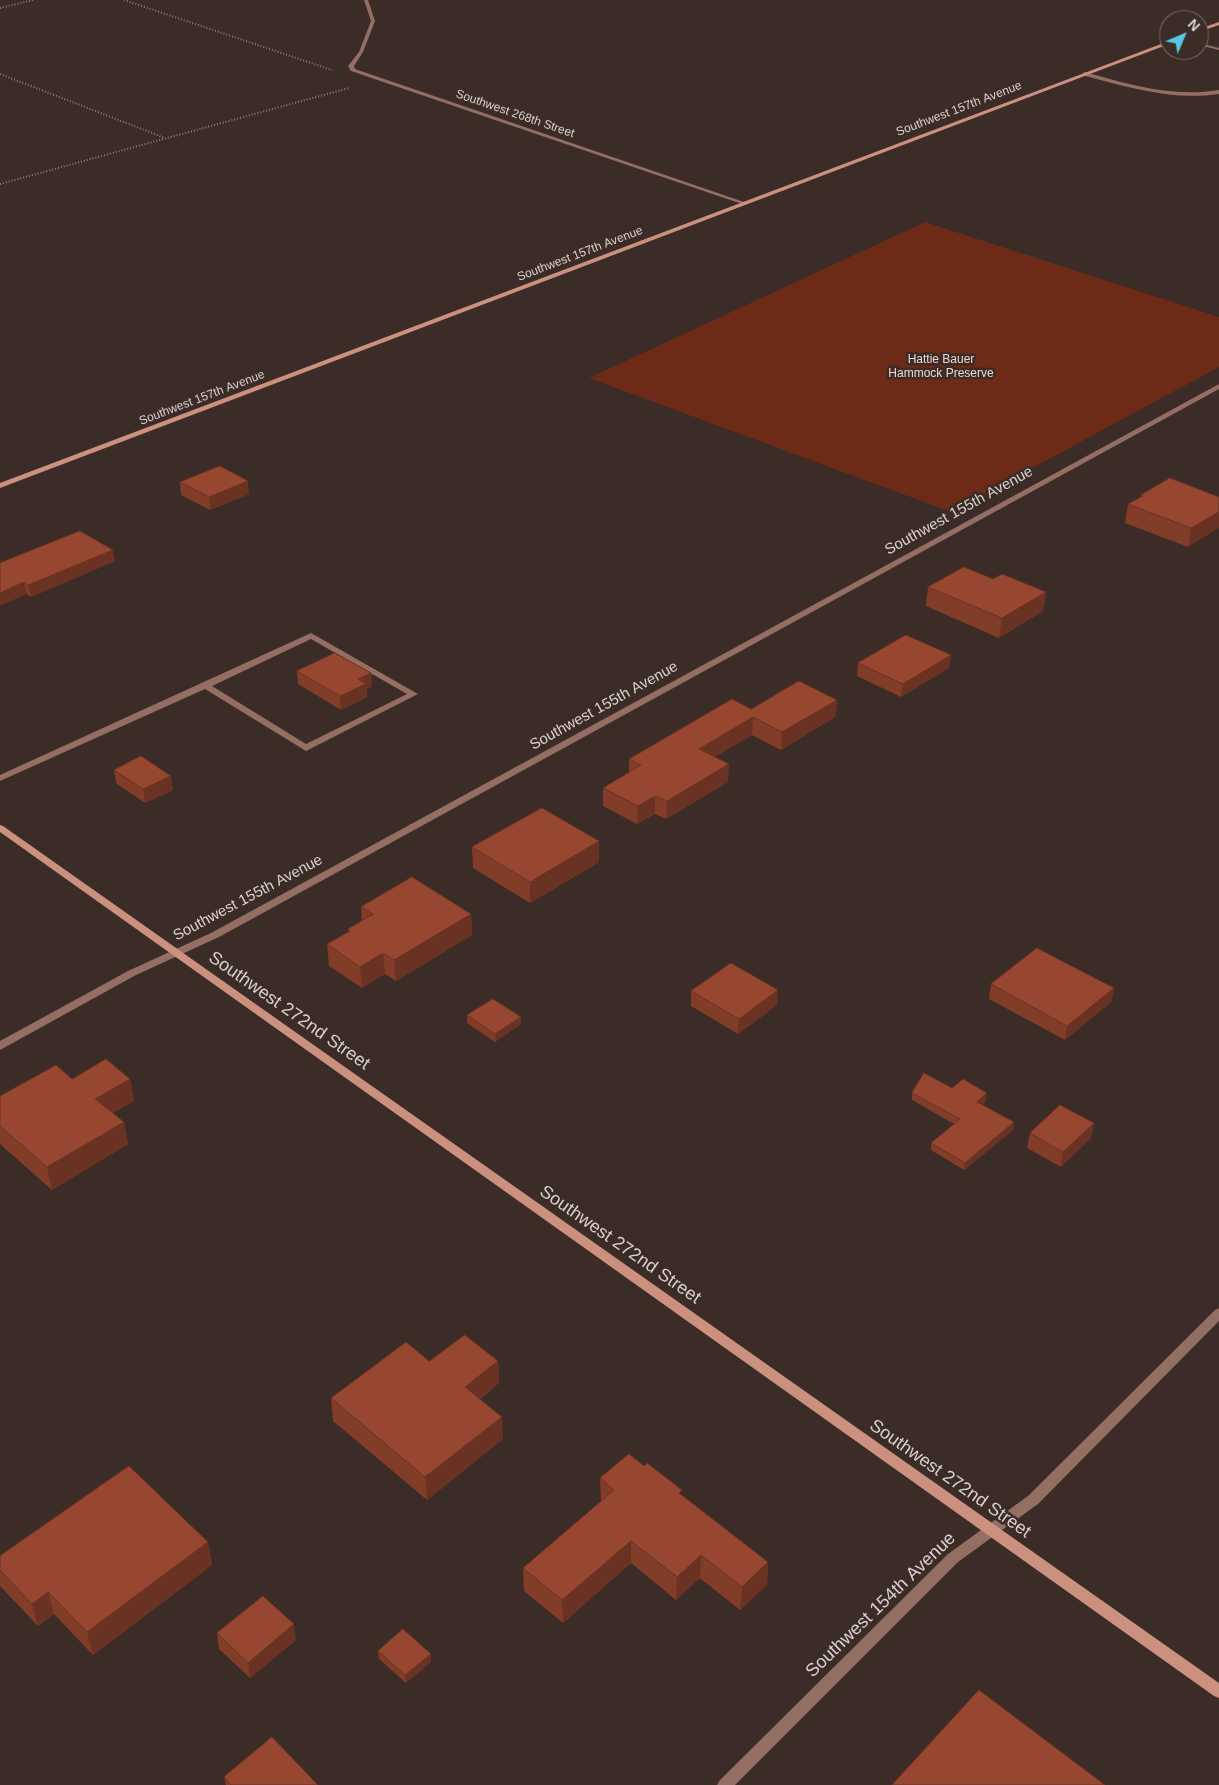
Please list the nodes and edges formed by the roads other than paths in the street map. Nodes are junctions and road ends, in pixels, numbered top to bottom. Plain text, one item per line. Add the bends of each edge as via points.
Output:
1 (366, 0) edge
2 (1159, 46) edge
3 (1084, 74) junction
4 (1219, 92) edge
5 (744, 203) junction
6 (1219, 386) edge
7 (0, 486) edge
8 (205, 686) junction
9 (0, 778) edge
10 (0, 828) edge
11 (176, 952) junction
12 (0, 1046) edge
13 (1219, 1313) edge
14 (991, 1529) junction
15 (1219, 1691) edge
16 (725, 1785) edge

1 - 5 street, Southwest 268th Street via 374,22 362,52 351,66 353,70
2 - 3 street, Southwest 157th Avenue
3 - 4 street via 1167,94 1200,96
3 - 5 street, Southwest 157th Avenue
5 - 7 street, Southwest 157th Avenue
6 - 11 street, Southwest 155th Avenue via 215,935
8 - 8 street via 312,636 414,694 306,748
8 - 9 street
10 - 11 street, Southwest 272nd Street
11 - 12 street, Southwest 155th Avenue
11 - 14 street, Southwest 272nd Street
13 - 14 street, Southwest 154th Avenue via 1034,1500
14 - 15 street, Southwest 272nd Street
14 - 16 street, Southwest 154th Avenue via 953,1558

